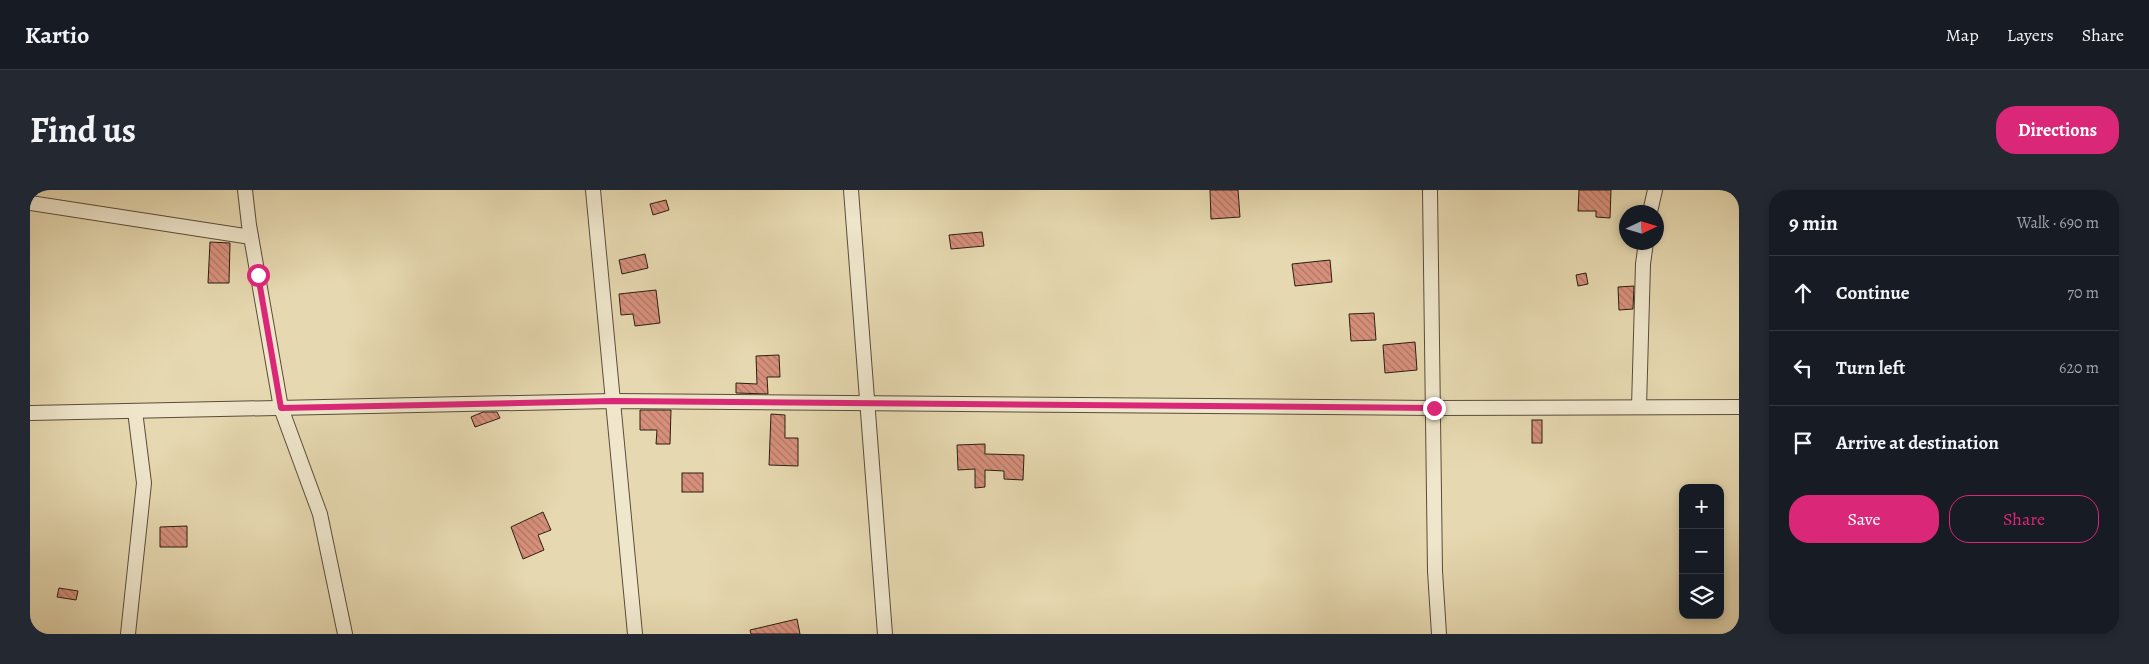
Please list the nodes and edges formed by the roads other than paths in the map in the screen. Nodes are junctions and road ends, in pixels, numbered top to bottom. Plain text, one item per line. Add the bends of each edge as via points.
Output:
1 (245, 190) edge
2 (593, 190) edge
3 (851, 190) edge
4 (1430, 190) edge
5 (1655, 190) edge
6 (30, 203) edge
7 (1652, 205) edge
8 (251, 237) junction
9 (1645, 250) edge
10 (613, 401) junction
11 (868, 404) junction
12 (1739, 407) edge
13 (281, 408) junction
14 (1434, 408) junction
15 (1639, 408) junction
16 (135, 411) junction
17 (30, 413) edge
18 (128, 634) edge
19 (345, 634) edge
20 (635, 634) edge
21 (885, 634) edge
22 (1439, 634) edge

1 - 8 street
2 - 10 street
3 - 11 street
4 - 14 street
5 - 7 street
6 - 8 street
8 - 13 street
9 - 15 street
10 - 11 street
10 - 13 street
10 - 20 street
11 - 14 street
11 - 21 street
12 - 15 street
13 - 16 street
13 - 19 street via 320,514
14 - 15 street
14 - 22 street via 1435,571
16 - 17 street
16 - 18 street via 144,483

